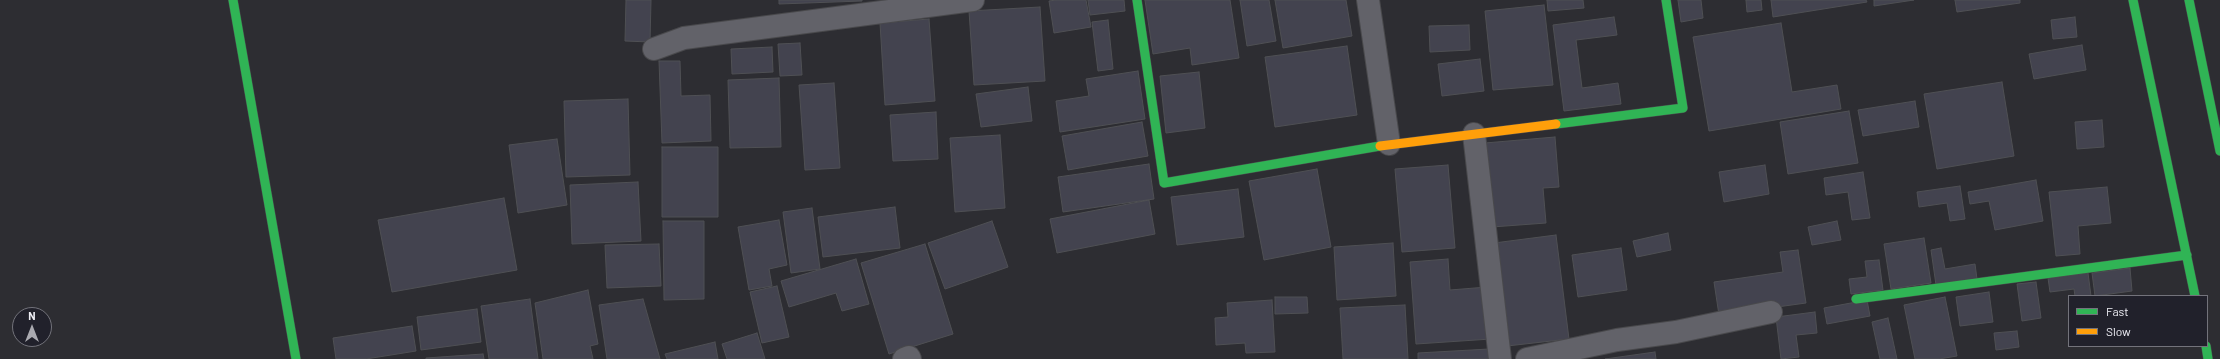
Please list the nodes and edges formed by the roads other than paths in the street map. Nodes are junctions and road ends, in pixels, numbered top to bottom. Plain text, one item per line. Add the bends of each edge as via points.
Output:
1 (233, 0) edge
2 (973, 0) edge
3 (1137, 0) edge
4 (1368, 0) edge
5 (1666, 0) edge
6 (2133, 0) edge
7 (2189, 0) edge
8 (654, 49) dead end
9 (1474, 134) junction
10 (1389, 144) junction
11 (2220, 151) edge
12 (2187, 255) junction
13 (2195, 295) edge
14 (1856, 299) dead end
15 (1771, 312) dead end
16 (2206, 347) edge
17 (296, 359) edge
18 (904, 359) edge
19 (910, 359) edge
20 (1500, 359) edge
21 (1526, 359) edge
22 (2208, 359) edge

1 - 17 main road
2 - 8 street via 684,38
3 - 10 main road via 1164,183
4 - 10 street
5 - 9 main road via 1683,108
6 - 12 main road
7 - 11 main road
9 - 10 main road
9 - 20 street
12 - 13 main road
12 - 14 main road
15 - 21 street
16 - 22 main road
18 - 19 street

